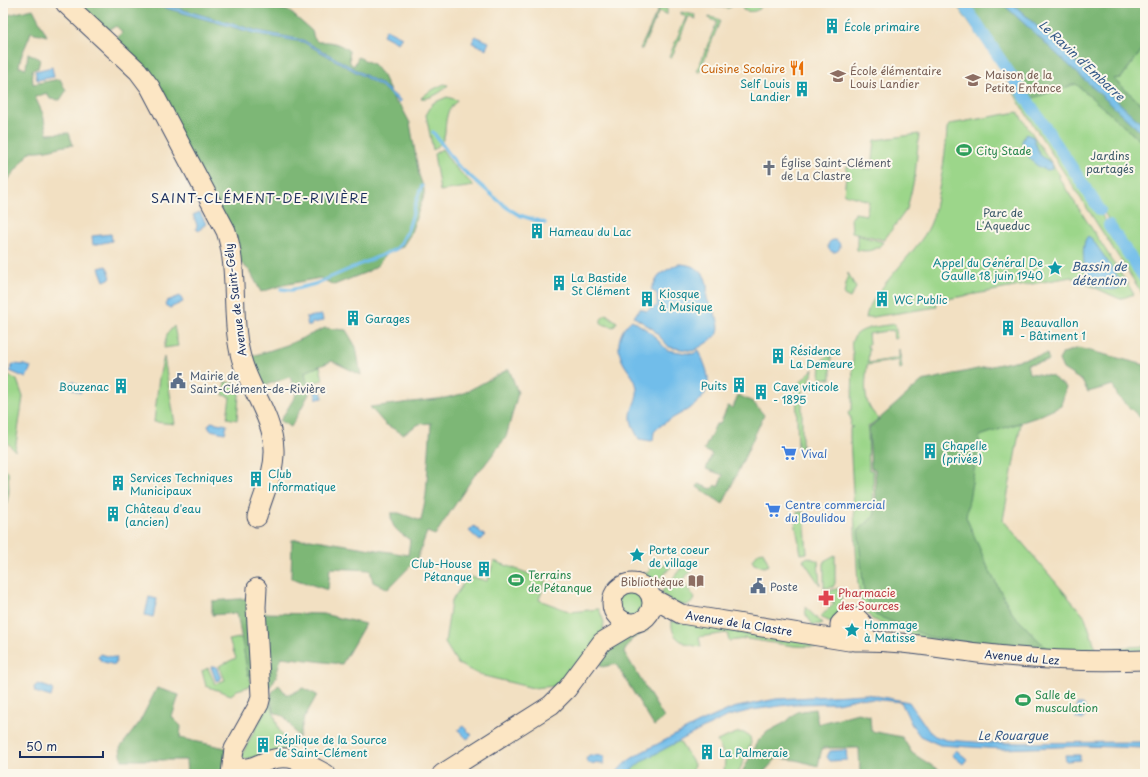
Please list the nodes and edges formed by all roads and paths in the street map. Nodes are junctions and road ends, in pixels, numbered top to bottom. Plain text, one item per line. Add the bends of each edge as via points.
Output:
1 (65, 3) edge
2 (257, 517) dead end
3 (257, 588) dead end
4 (652, 598) junction
5 (615, 613) junction
6 (681, 614) junction
7 (640, 620) junction
8 (847, 635) junction
9 (606, 639) junction
10 (899, 643) junction
11 (1145, 660) edge
12 (241, 769) edge
13 (321, 771) edge
14 (442, 774) edge

1 - 2 street, Avenue de Saint-Gély via 138,71 150,87 226,231 241,355 270,430 274,455
3 - 12 street via 261,699 234,749
4 - 5 street via 642,585 623,585 616,590 612,599
4 - 6 street, Avenue de la Clastre
4 - 7 street via 651,610
5 - 7 street via 625,621
5 - 9 street
6 - 7 street
6 - 8 street, Avenue de la Clastre via 814,636
7 - 9 street
8 - 10 street, Avenue du Lez
8 - 10 street, Avenue du Lez via 860,638 863,633 862,623
9 - 14 street via 551,705
10 - 11 street, Avenue du Lez via 1065,661
12 - 13 street via 286,757 298,759

